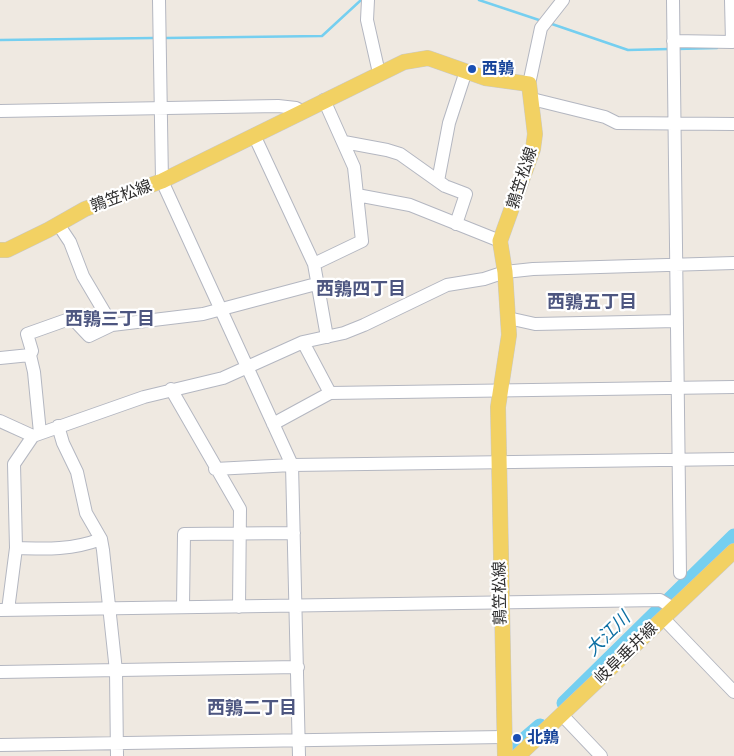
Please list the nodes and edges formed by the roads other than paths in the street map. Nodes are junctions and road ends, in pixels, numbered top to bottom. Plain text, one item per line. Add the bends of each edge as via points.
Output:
1 (159, 0) edge
2 (368, 0) edge
3 (563, 0) edge
4 (673, 0) edge
5 (731, 0) edge
6 (673, 41) junction
7 (466, 71) junction
8 (379, 73) junction
9 (529, 84) junction
10 (324, 100) junction
11 (532, 100) junction
12 (160, 109) junction
13 (0, 111) edge
14 (302, 111) junction
15 (734, 124) edge
16 (674, 125) junction
17 (254, 135) junction
18 (344, 142) junction
19 (162, 181) junction
20 (438, 181) junction
21 (357, 195) junction
22 (58, 224) junction
23 (456, 224) junction
24 (500, 241) junction
25 (0, 250) edge
26 (734, 263) edge
27 (314, 264) junction
28 (677, 264) junction
29 (505, 272) junction
30 (316, 284) junction
31 (223, 310) junction
32 (508, 318) junction
33 (677, 321) junction
34 (112, 325) junction
35 (327, 337) junction
36 (302, 342) junction
37 (30, 355) junction
38 (0, 358) edge
39 (248, 367) junction
40 (678, 387) junction
41 (734, 387) edge
42 (171, 389) junction
43 (500, 390) junction
44 (330, 393) junction
45 (0, 421) edge
46 (273, 424) junction
47 (58, 426) junction
48 (37, 435) junction
49 (734, 459) edge
50 (680, 460) junction
51 (498, 463) junction
52 (292, 465) junction
53 (215, 468) junction
54 (294, 533) junction
55 (240, 534) junction
56 (101, 539) junction
57 (16, 548) junction
58 (734, 551) edge
59 (680, 573) dead end
60 (500, 602) junction
61 (296, 606) junction
62 (183, 607) junction
63 (239, 607) junction
64 (666, 608) junction
65 (110, 609) junction
66 (4, 610) edge
67 (298, 667) junction
68 (116, 671) junction
69 (0, 672) edge
70 (734, 692) edge
71 (562, 715) junction
72 (503, 737) junction
73 (299, 740) junction
74 (0, 745) edge
75 (117, 750) edge
76 (509, 755) edge
77 (299, 756) edge
78 (601, 756) edge

1 - 12 street
2 - 8 street via 367,20
3 - 9 street via 544,24
4 - 6 street
5 - 6 street via 732,42
6 - 16 street
7 - 8 main road, 鶉笠松線 via 428,58 404,62
7 - 9 main road, 鶉笠松線 via 485,78
7 - 20 street via 448,123
8 - 10 main road, 鶉笠松線
9 - 11 main road, 鶉笠松線
10 - 14 main road, 鶉笠松線
10 - 18 street
11 - 16 street via 605,117 617,123
11 - 24 main road, 鶉笠松線 via 533,149
12 - 13 street
12 - 14 street via 278,106
12 - 19 street
14 - 17 main road, 鶉笠松線
15 - 16 street
16 - 28 street
17 - 19 main road, 鶉笠松線
17 - 27 street
18 - 20 street via 400,154
18 - 21 street via 354,167
19 - 22 main road, 鶉笠松線 via 85,208
19 - 31 street
20 - 23 street via 466,194
21 - 23 street via 410,205
21 - 27 street via 362,241
22 - 25 main road, 鶉笠松線
22 - 34 street
23 - 24 street
24 - 29 main road, 鶉笠松線
26 - 28 street
27 - 30 street
28 - 29 street
28 - 33 street
29 - 32 main road, 鶉笠松線
29 - 35 street via 447,285 364,325
30 - 31 street
30 - 35 street
31 - 34 street
31 - 39 street
32 - 33 street via 535,324
32 - 43 main road, 鶉笠松線 via 509,335
33 - 40 street
34 - 37 street via 88,336 72,318 27,334 32,351
35 - 36 street
36 - 39 street
36 - 44 street
37 - 38 street
37 - 48 street via 34,372
39 - 42 street via 224,378
39 - 46 street
40 - 41 street
40 - 43 street
40 - 50 street
42 - 47 street
42 - 53 street
43 - 44 street
43 - 51 main road, 鶉笠松線
44 - 46 street
45 - 48 street
46 - 52 street
47 - 48 street
47 - 56 street via 77,472 86,513
48 - 57 street via 14,464
49 - 50 street
50 - 51 street
50 - 59 street
51 - 52 street
51 - 60 main road, 鶉笠松線
52 - 53 street
52 - 54 street
53 - 55 street via 240,509
54 - 55 street
54 - 61 street
55 - 62 street via 184,534
55 - 63 street
56 - 57 street via 69,548
56 - 65 street
57 - 66 street
58 - 64 main road, 岐阜垂井線
60 - 61 street
60 - 64 street
60 - 72 main road, 鶉笠松線
61 - 63 street
61 - 67 street
62 - 63 street
62 - 65 street
64 - 70 street
64 - 71 main road, 岐阜垂井線
65 - 66 street
65 - 68 street
67 - 68 street
67 - 73 street
68 - 69 street
68 - 75 street
71 - 76 main road, 岐阜垂井線
71 - 78 street
72 - 73 street
72 - 76 main road, 鶉笠松線
73 - 75 street
73 - 77 street
74 - 75 street

